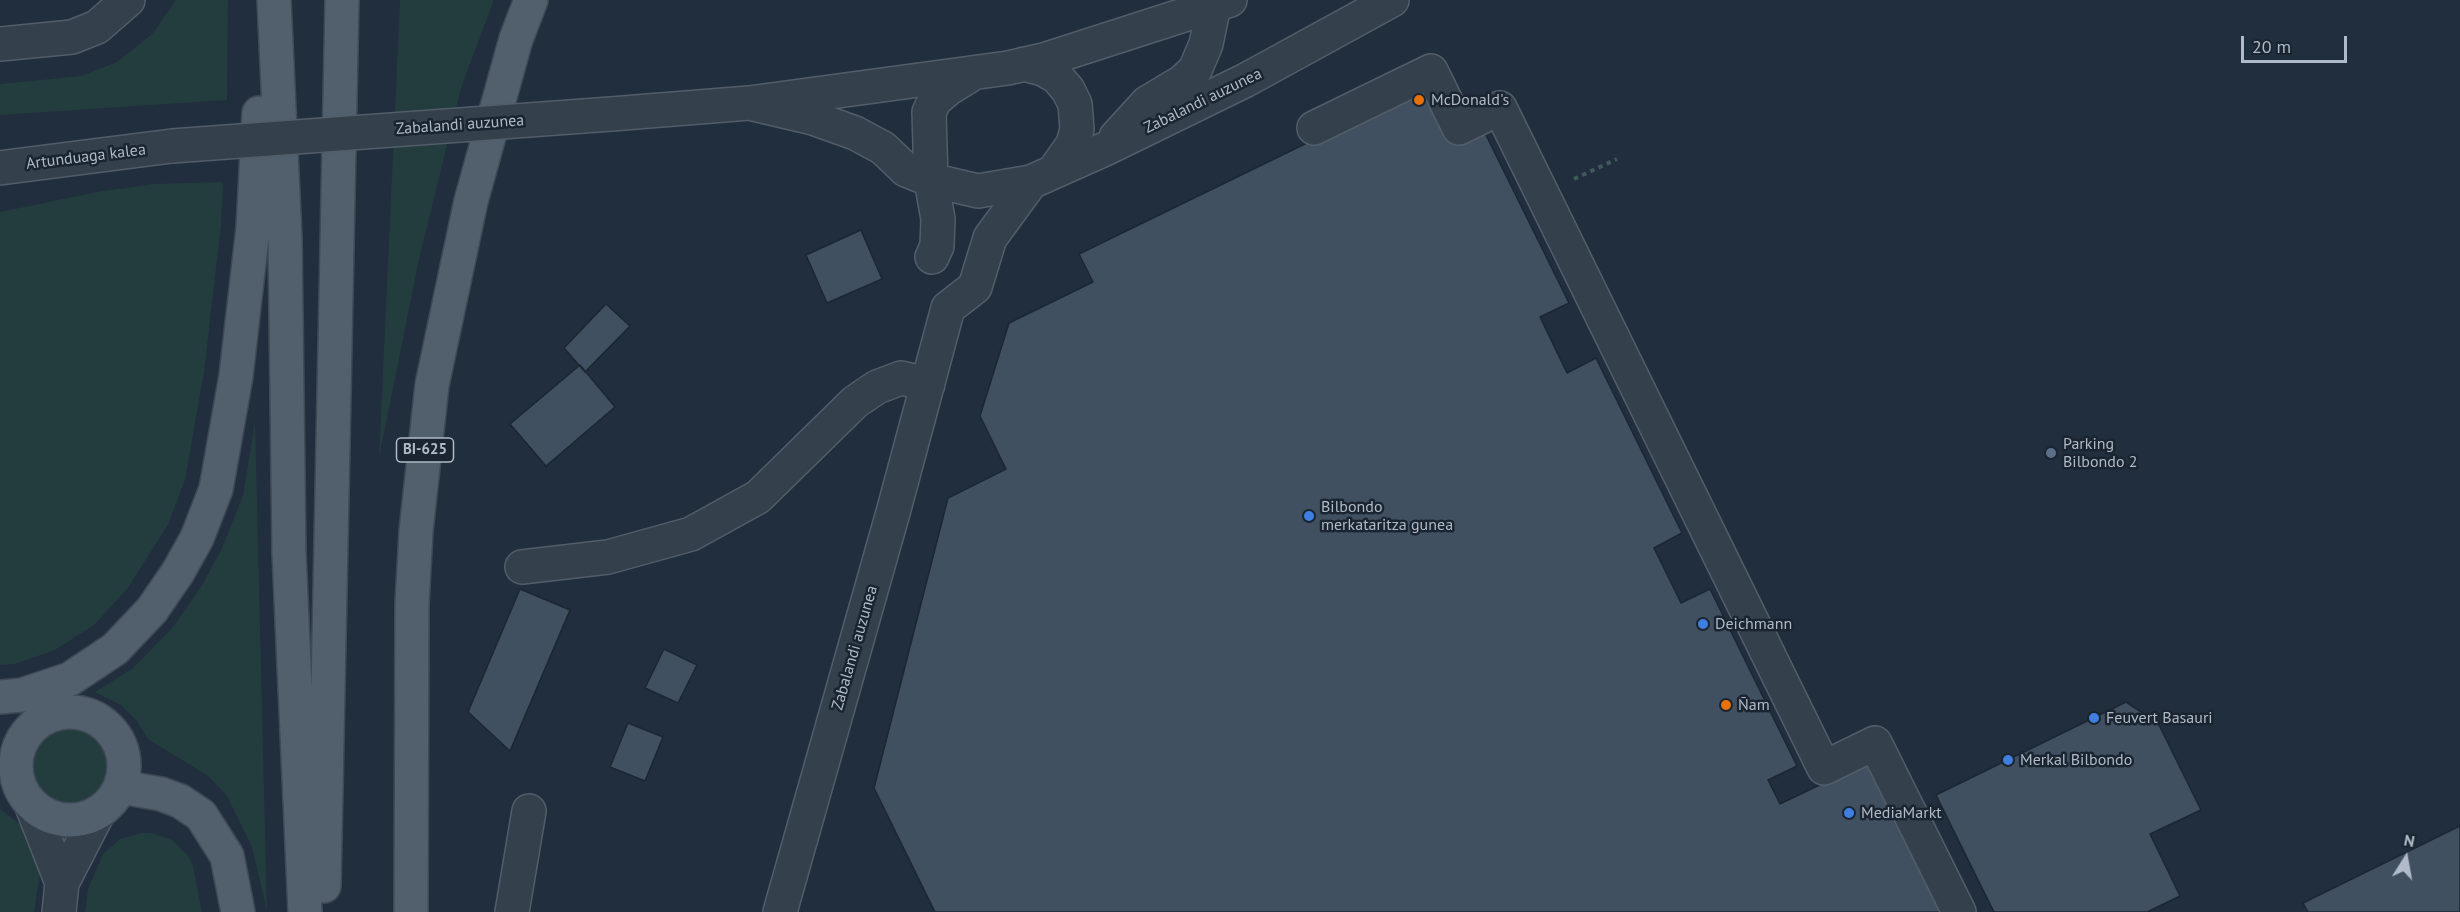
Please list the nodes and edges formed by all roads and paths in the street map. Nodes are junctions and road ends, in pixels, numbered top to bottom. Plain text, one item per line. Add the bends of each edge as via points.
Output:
1 (128, 0) edge
2 (265, 0) edge
3 (274, 0) edge
4 (342, 0) edge
5 (531, 0) edge
6 (1392, 0) edge
7 (1418, 0) edge
8 (1222, 3) edge
9 (0, 44) edge
10 (1301, 51) junction
11 (1024, 64) junction
12 (973, 74) junction
13 (749, 103) junction
14 (1314, 128) dead end
15 (172, 146) joint
16 (1105, 149) junction
17 (1617, 159) dead end
18 (0, 168) edge
19 (918, 175) junction
20 (1042, 177) junction
21 (1543, 195) junction
22 (948, 308) junction
23 (928, 384) junction
24 (522, 567) dead end
25 (0, 697) edge
26 (0, 726) edge
27 (34, 726) junction
28 (121, 787) junction
29 (18, 791) edge
30 (529, 811) dead end
31 (98, 813) junction
32 (61, 898) edge
33 (238, 912) edge
34 (305, 912) edge
35 (323, 912) edge
36 (411, 912) edge
37 (512, 912) edge
38 (780, 912) edge
39 (1959, 912) edge

1 - 9 street via 97,27 72,37
2 - 25 main road via 253,228 236,376 216,489 197,538 178,572 152,610 115,649 70,679 22,695
3 - 34 main road via 285,237 289,553
4 - 35 main road
5 - 36 main road, BI-625 via 516,39 471,201 432,385 412,604
6 - 10 street, Zabalandi auzunea
7 - 10 street, Zabalandi auzunea
8 - 11 street, Zabalandi auzunea
8 - 16 street, Zabalandi auzunea via 1195,69 1182,82 1147,103
10 - 16 street, Zabalandi auzunea
11 - 12 street, Zabalandi auzunea
11 - 20 street via 1057,77 1075,104 1077,129 1073,144
12 - 13 street, Zabalandi auzunea
12 - 19 street, Zabalandi auzunea via 935,100 929,112
13 - 15 street, Zabalandi auzunea, bridge
13 - 19 street, Zabalandi auzunea via 855,133 884,148
14 - 21 street via 1431,70 1459,128 1500,108
15 - 18 street, Artunduaga kalea
16 - 20 street, Zabalandi auzunea
17 - 21 path
19 - 20 street, Zabalandi auzunea via 978,191
19 - 22 street, Zabalandi auzunea via 918,204 932,257 932,279
20 - 22 street via 990,238 975,287
21 - 39 street via 1824,768 1875,743
22 - 23 street, Zabalandi auzunea
23 - 24 street via 901,378 877,387 855,402 758,497 691,534 608,557
23 - 38 street, Zabalandi auzunea
26 - 27 main road
27 - 28 main road via 67,711 102,722 123,751
27 - 29 main road via 22,739 17,756
28 - 31 main road
28 - 33 main road via 161,794 201,815 227,856
29 - 31 main road via 46,815 63,820 81,820
29 - 32 street
30 - 37 street
31 - 32 street

